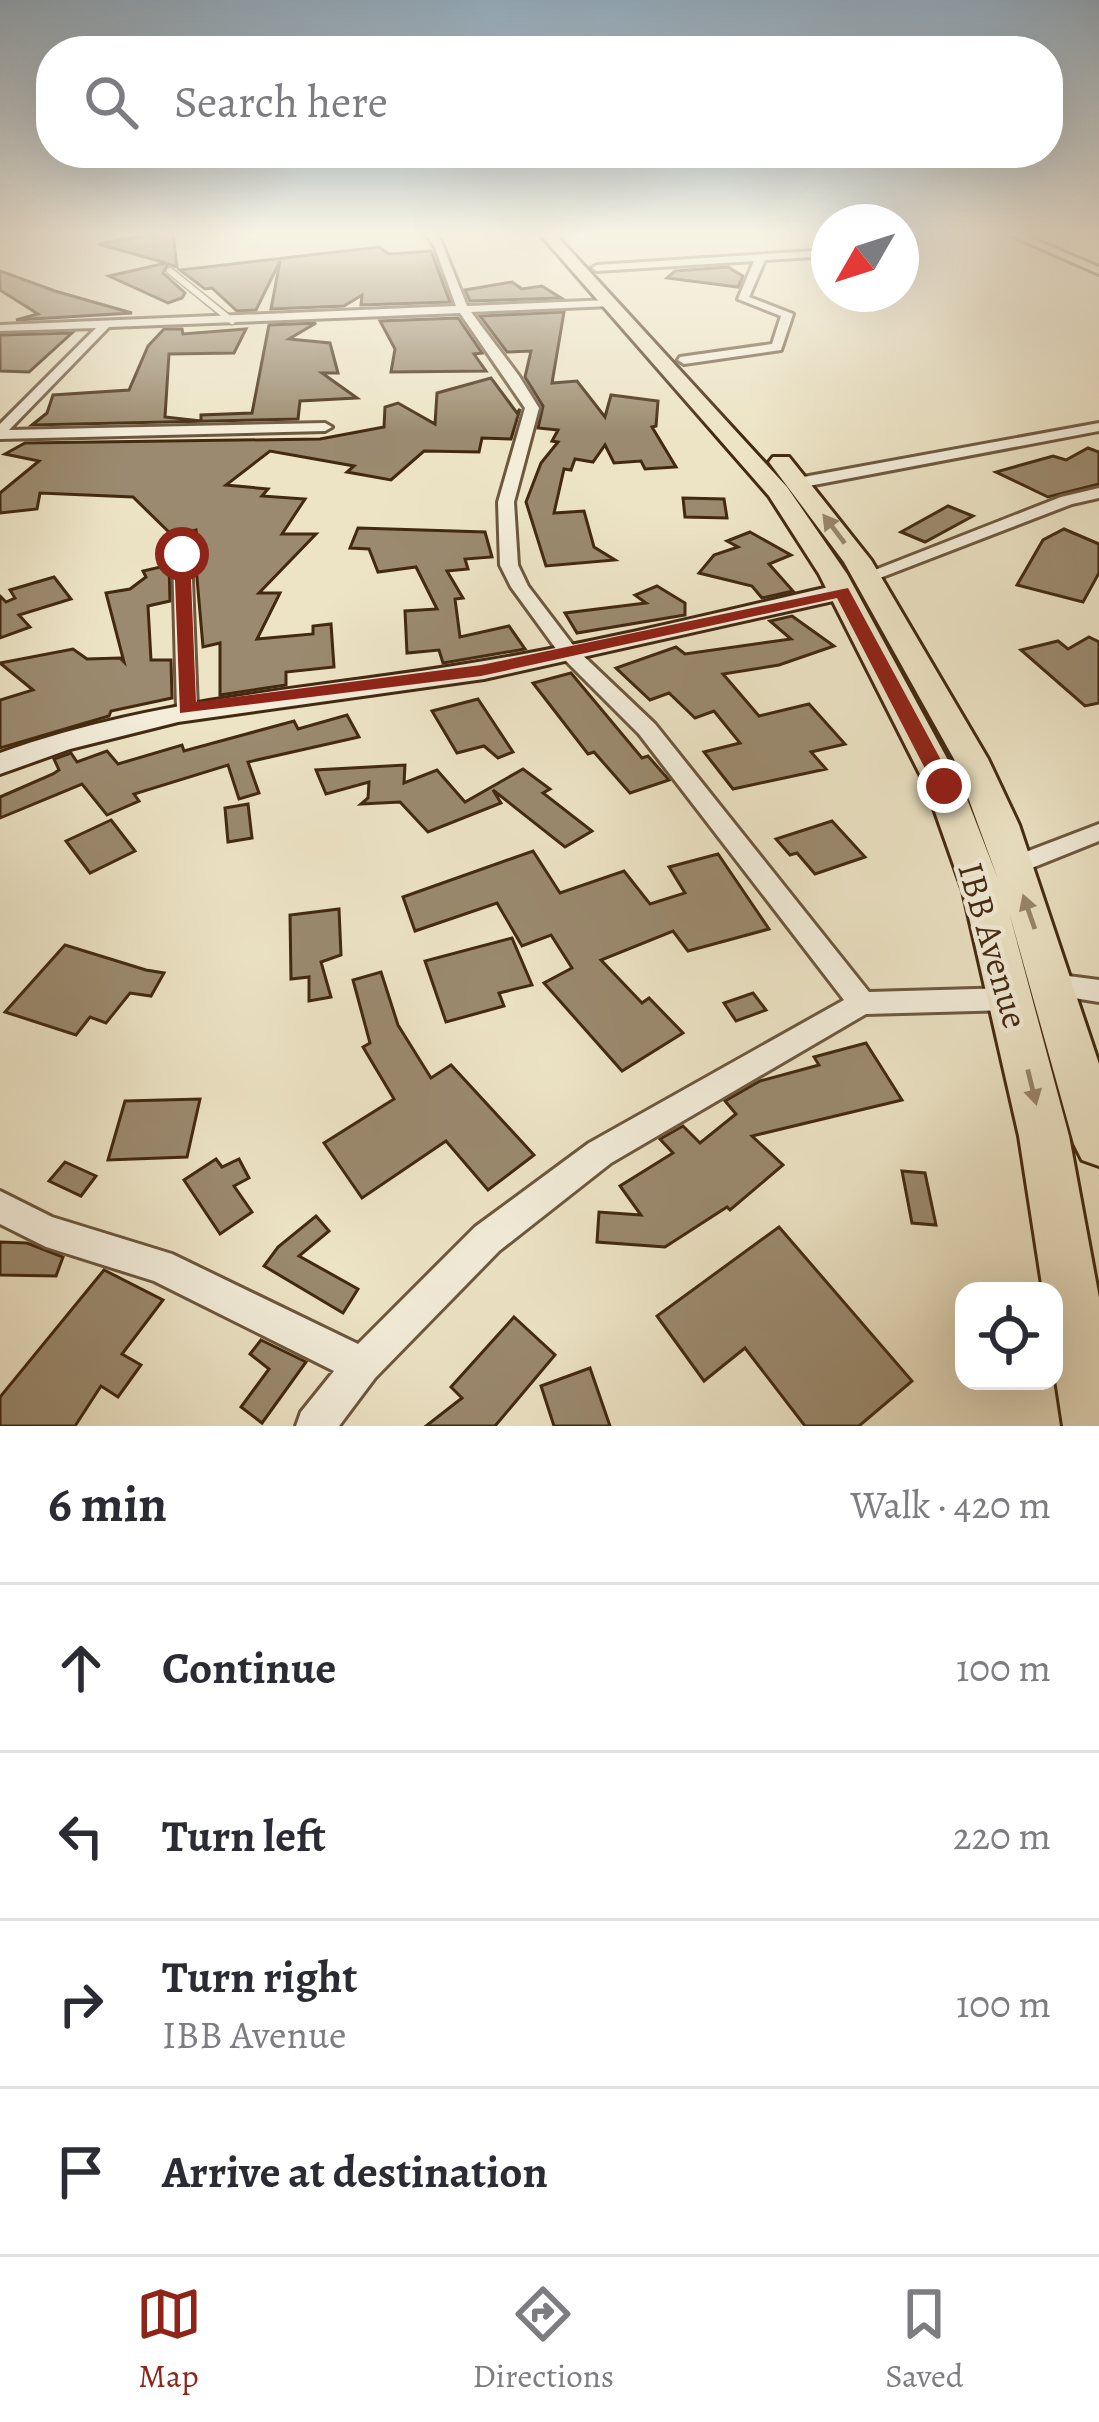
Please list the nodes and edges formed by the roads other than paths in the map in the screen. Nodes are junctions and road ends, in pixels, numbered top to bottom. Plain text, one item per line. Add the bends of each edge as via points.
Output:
1 (207, 301) edge
2 (461, 301) edge
3 (524, 301) edge
4 (616, 301) edge
5 (620, 301) edge
6 (748, 301) edge
7 (465, 312) junction
8 (232, 321) junction
9 (105, 325) junction
10 (0, 328) edge
11 (684, 360) junction
12 (325, 427) dead end
13 (1099, 427) edge
14 (0, 433) edge
15 (798, 483) junction
16 (1099, 493) edge
17 (182, 554) dead end
18 (854, 584) junction
19 (569, 653) junction
20 (187, 709) junction
21 (0, 764) edge
22 (1099, 832) edge
23 (1013, 866) junction
24 (1053, 985) junction
25 (1099, 991) edge
26 (1011, 999) junction
27 (862, 1003) junction
28 (1099, 1144) edge
29 (0, 1207) edge
30 (362, 1365) junction
31 (315, 1426) edge
32 (1093, 1426) edge

1 - 8 lane
2 - 7 street
3 - 7 street
4 - 18 main road, IBB Avenue
5 - 11 main road
6 - 11 street via 787,314 777,347
7 - 8 street
7 - 19 street via 532,408 506,502 506,542 520,587
8 - 9 street
9 - 10 street
9 - 14 street
11 - 15 main road
12 - 14 street
13 - 15 street
18 -> 15 main road
16 - 18 street
17 - 20 street
18 - 19 street
18 - 23 main road via 971,760
18 - 26 main road, IBB Avenue via 944,786
19 - 20 street
19 - 27 street via 647,729
20 - 21 street via 115,723
22 - 23 street
24 -> 23 main road
24 - 25 street
24 - 28 main road
26 - 27 street
26 -> 32 main road, IBB Avenue via 1044,1136
27 - 30 street via 600,1154 487,1239
29 - 30 street via 46,1231 160,1266
30 - 31 street

